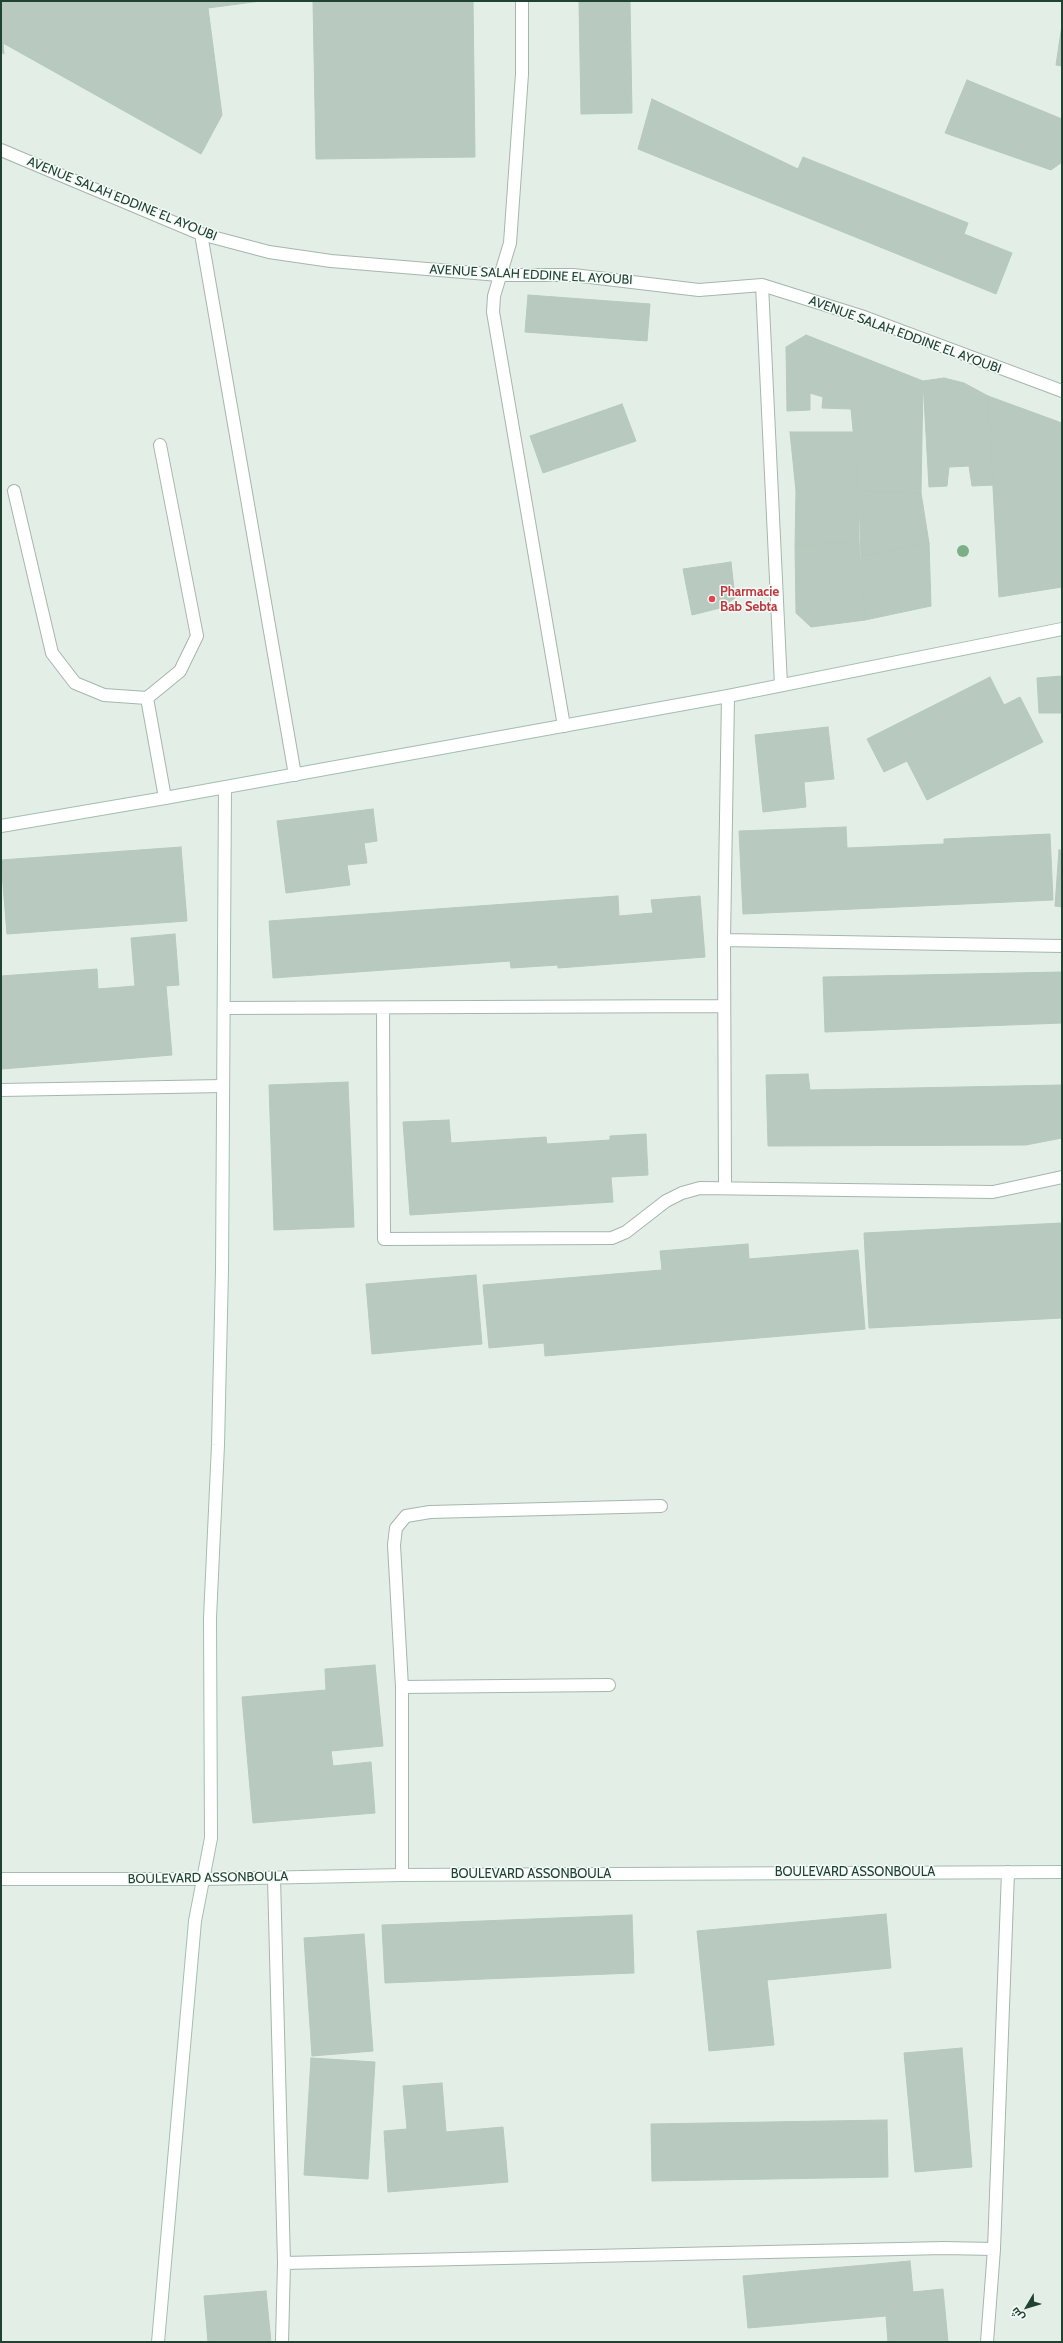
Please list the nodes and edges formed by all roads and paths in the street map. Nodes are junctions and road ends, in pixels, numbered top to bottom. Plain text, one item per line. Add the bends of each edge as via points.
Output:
1 (522, 1) edge
2 (1, 150) edge
3 (201, 234) junction
4 (499, 275) junction
5 (762, 284) junction
6 (1062, 391) edge
7 (160, 445) dead end
8 (14, 491) dead end
9 (1062, 629) edge
10 (781, 686) junction
11 (728, 696) junction
12 (146, 698) junction
13 (564, 726) junction
14 (295, 775) junction
15 (225, 788) junction
16 (165, 798) junction
17 (1, 826) edge
18 (724, 940) junction
19 (1062, 946) edge
20 (724, 1006) junction
21 (224, 1008) junction
22 (383, 1009) junction
23 (223, 1086) junction
24 (1, 1090) edge
25 (1062, 1177) edge
26 (725, 1188) junction
27 (661, 1506) dead end
28 (609, 1685) dead end
29 (402, 1687) junction
30 (1008, 1872) junction
31 (1062, 1872) edge
32 (402, 1875) junction
33 (274, 1878) junction
34 (1, 1879) edge
35 (204, 1879) junction
36 (994, 2249) junction
37 (284, 2263) junction
38 (158, 2342) edge
39 (282, 2342) edge
40 (987, 2342) edge

1 - 4 street via 522,74 510,243
2 - 3 street, AVENUE SALAH EDDINE EL AYOUBI
3 - 4 street, AVENUE SALAH EDDINE EL AYOUBI via 269,252 331,262
3 - 14 street
4 - 5 street, AVENUE SALAH EDDINE EL AYOUBI via 573,275 699,290
4 - 13 street via 493,312
5 - 6 street, AVENUE SALAH EDDINE EL AYOUBI via 864,317
5 - 10 street
7 - 12 street via 197,636 180,671
8 - 12 street via 52,653 74,683 104,695
9 - 10 street
10 - 11 street
11 - 13 street
11 - 18 street
12 - 16 street
13 - 14 street
14 - 15 street
15 - 16 street
15 - 21 street
16 - 17 street
18 - 19 street
18 - 20 street
20 - 22 street
20 - 26 street
21 - 22 street
21 - 23 street
22 - 26 street via 384,1239 612,1238 626,1232 666,1201 682,1193 700,1188
23 - 24 street
23 - 35 street via 218,1437 210,1618 211,1838
25 - 26 street via 993,1192
27 - 29 street via 430,1512 406,1516 396,1528 394,1545
28 - 29 street
29 - 32 street
30 - 31 street, BOULEVARD ASSONBOULA
30 - 32 street, BOULEVARD ASSONBOULA
30 - 36 street
32 - 33 street, BOULEVARD ASSONBOULA
33 - 35 street, BOULEVARD ASSONBOULA
33 - 37 street
34 - 35 street, BOULEVARD ASSONBOULA
35 - 38 street via 194,1921
36 - 37 street
36 - 40 street
37 - 39 street

